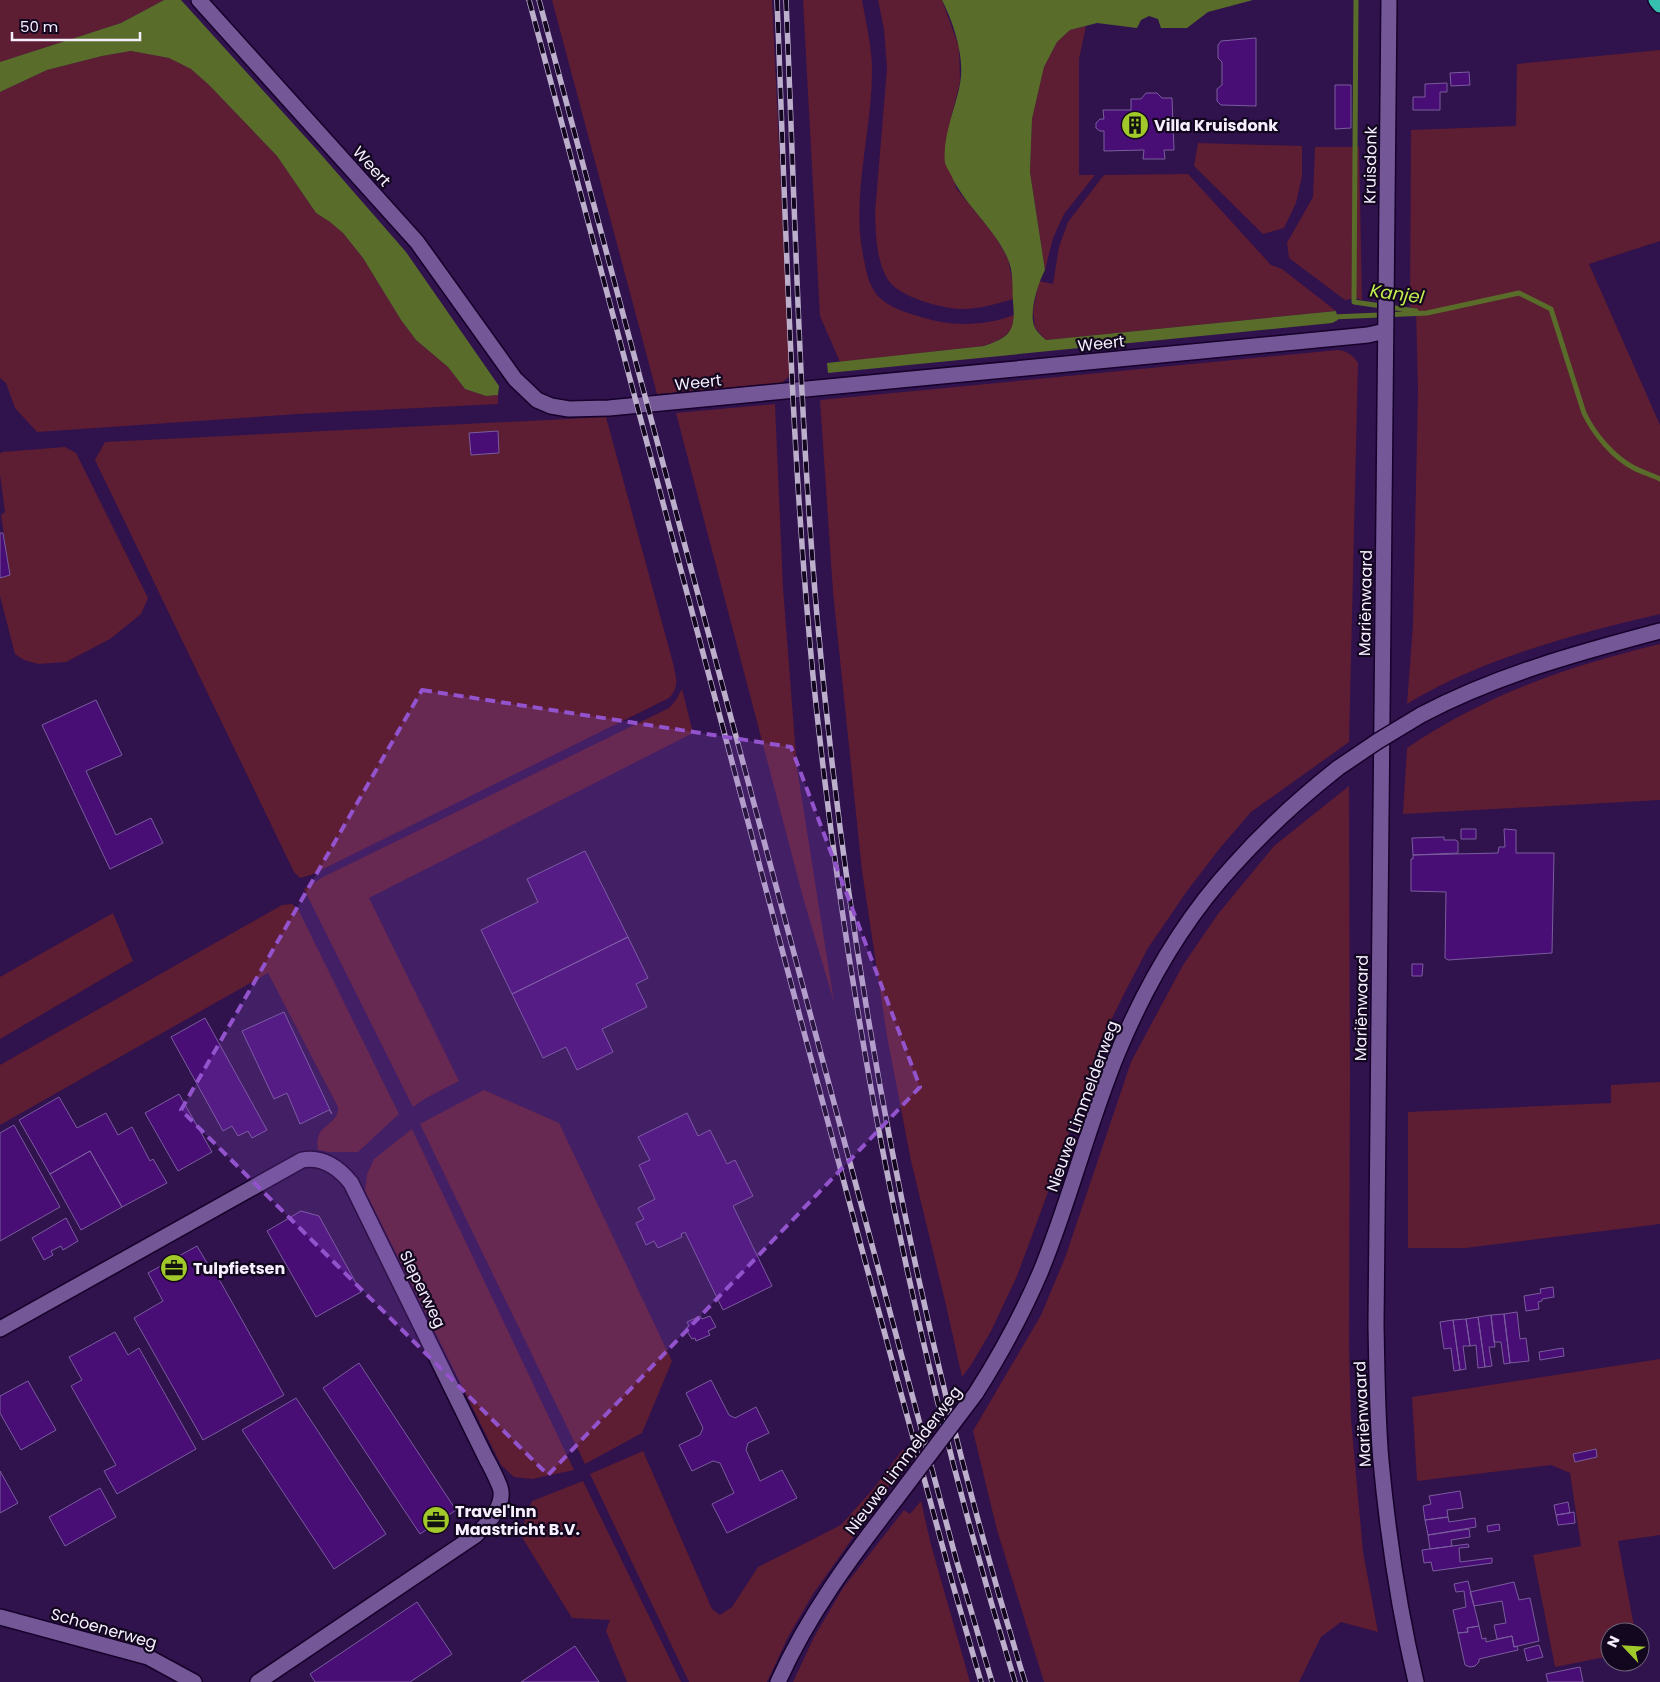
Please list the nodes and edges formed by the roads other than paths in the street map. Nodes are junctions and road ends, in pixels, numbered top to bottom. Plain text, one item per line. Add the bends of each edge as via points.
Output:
1 (199, 0) edge
2 (1388, 0) edge
3 (1656, 0) edge
4 (1660, 6) edge
5 (1385, 331) junction
6 (1660, 631) edge
7 (0, 1329) edge
8 (0, 1618) edge
9 (194, 1682) edge
10 (258, 1682) edge
11 (778, 1682) edge
12 (1416, 1682) edge

1 - 5 street, Weert via 416,242 515,379 537,400 551,406 608,408
2 - 5 street, Kruisdonk
3 - 4 highway
5 - 12 street, Mariënwaard via 1377,1387 1388,1529
6 - 11 street, Nieuwe Limmelderweg, bridge via 1529,668 1453,698 1338,768 1283,814 1231,867 1188,924 1138,1007 1108,1076 1040,1273 1012,1331 976,1393 840,1574 800,1638
7 - 10 street, Sleperweg via 302,1160 311,1158 334,1166 351,1183 501,1494 490,1522 476,1534
8 - 9 street, Schoenerweg via 148,1657

